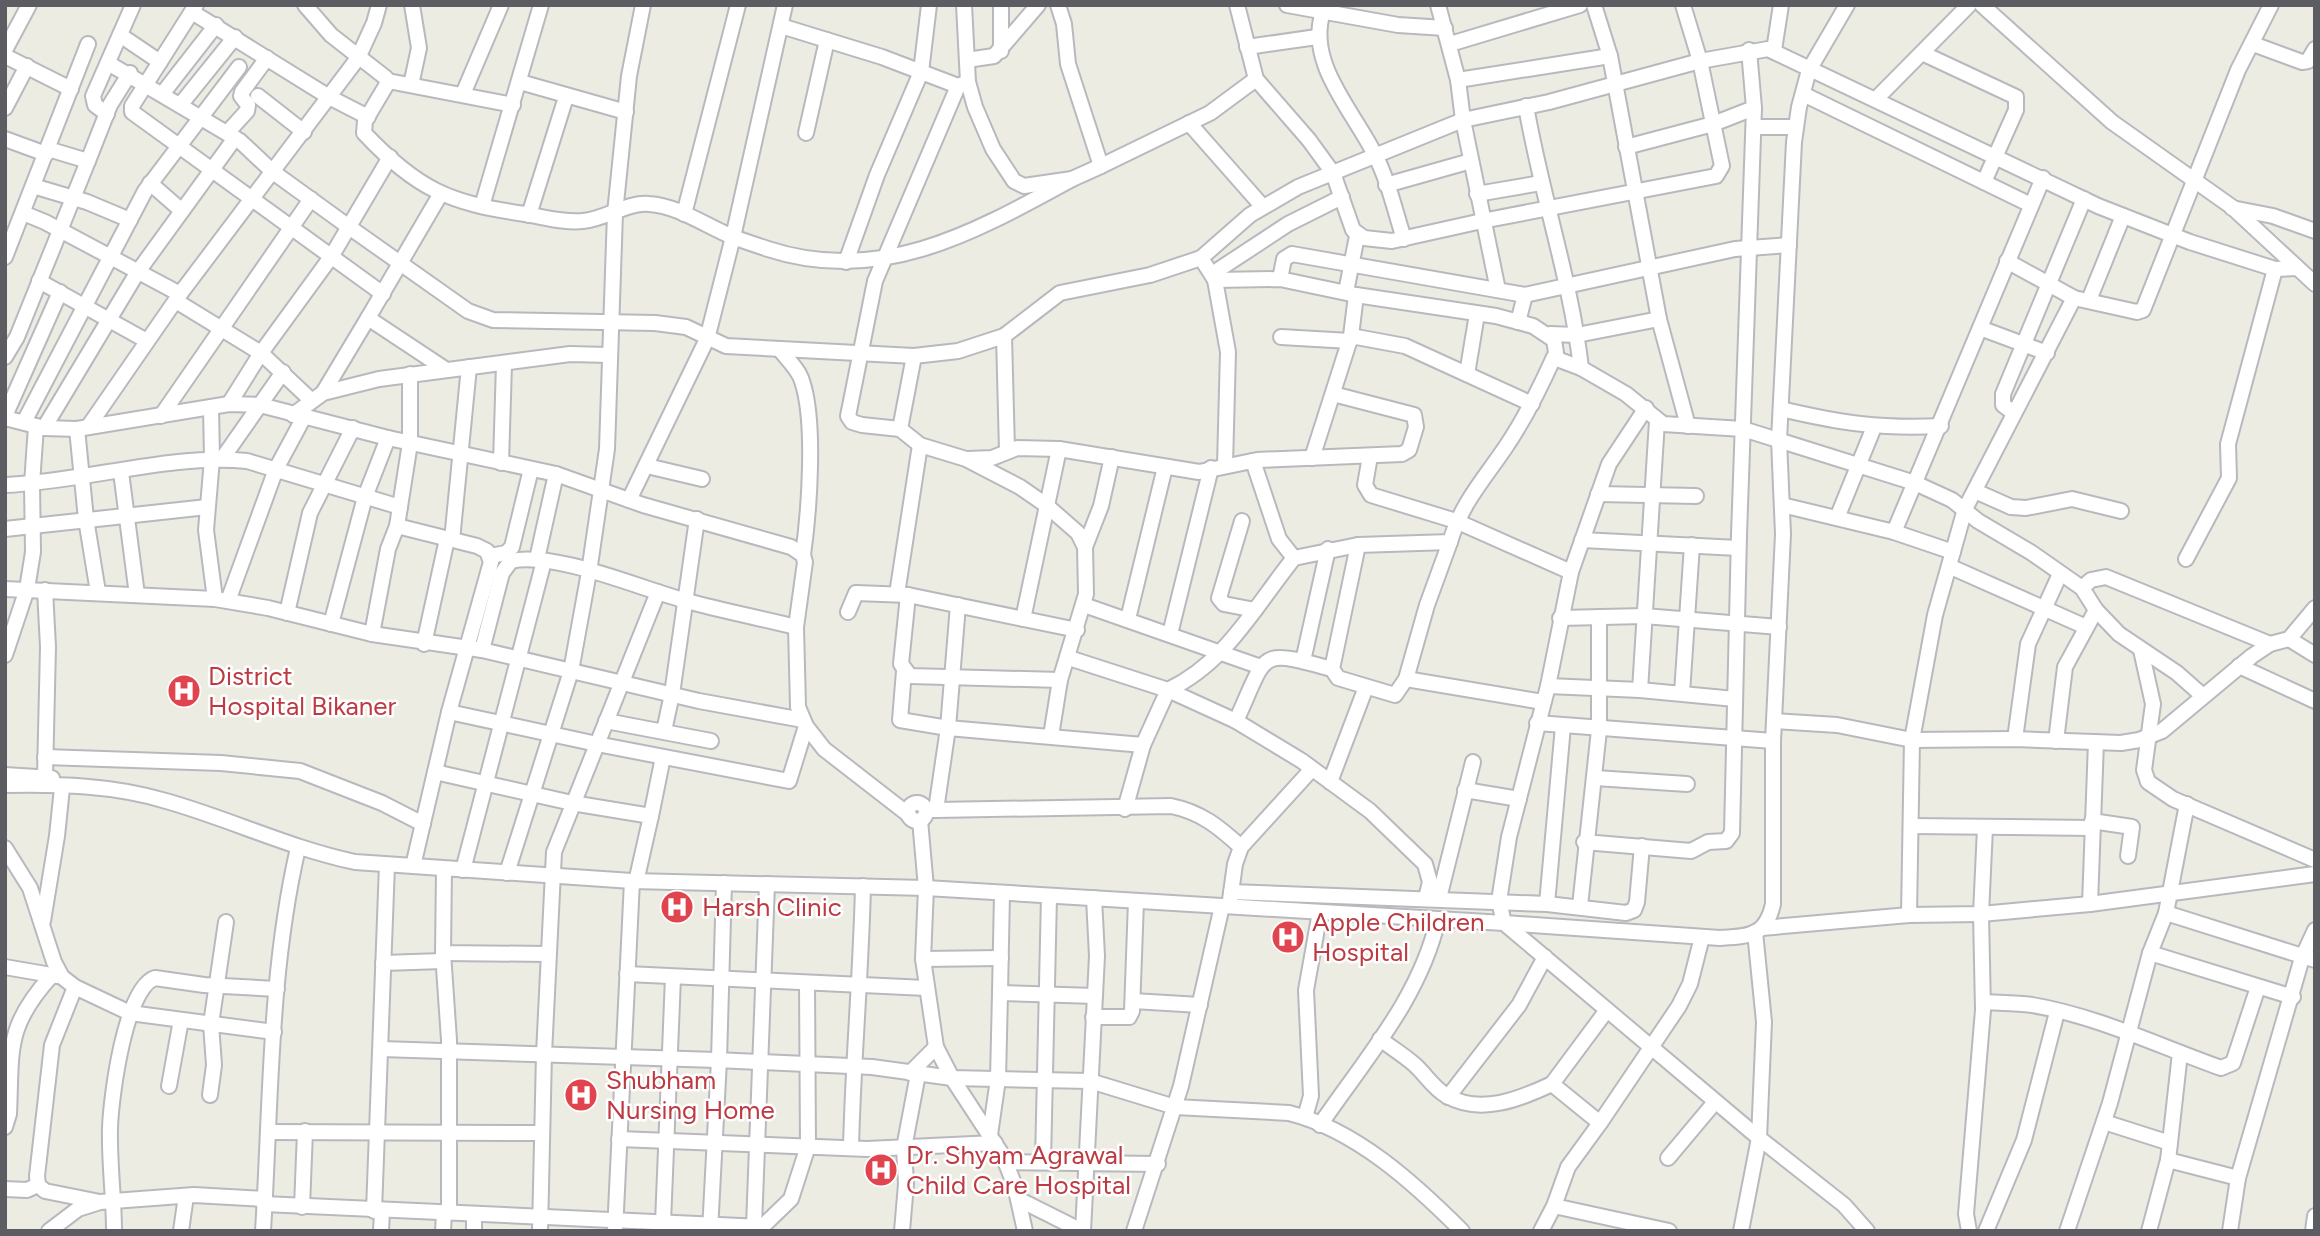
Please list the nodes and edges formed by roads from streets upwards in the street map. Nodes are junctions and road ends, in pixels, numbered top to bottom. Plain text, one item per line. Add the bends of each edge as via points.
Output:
1 (29, 5) edge
2 (133, 5) edge
3 (305, 5) edge
4 (379, 5) edge
5 (412, 5) edge
6 (500, 5) edge
7 (541, 5) edge
8 (643, 5) edge
9 (738, 5) edge
10 (785, 5) edge
11 (929, 5) edge
12 (964, 5) edge
13 (1001, 5) edge
14 (1038, 5) edge
15 (1058, 5) edge
16 (1237, 5) edge
17 (1287, 5) edge
18 (1438, 5) edge
19 (1580, 5) edge
20 (1594, 5) edge
21 (1683, 5) edge
22 (1781, 5) edge
23 (1847, 5) edge
24 (1969, 5) edge
25 (1982, 5) edge
26 (2271, 5) edge
27 (194, 9) edge
28 (1323, 12) junction
29 (216, 25) junction
30 (781, 26) junction
31 (1445, 28) junction
32 (120, 34) junction
33 (235, 37) junction
34 (1317, 37) junction
35 (827, 40) junction
36 (88, 44) dead end
37 (1450, 44) junction
38 (2253, 44) junction
39 (1247, 47) junction
40 (2315, 49) edge
41 (5, 50) edge
42 (1749, 50) junction
43 (1774, 50) junction
44 (1001, 51) junction
45 (1922, 53) junction
46 (222, 54) junction
47 (5, 56) edge
48 (1609, 56) junction
49 (267, 58) junction
50 (358, 58) junction
51 (190, 59) junction
52 (967, 60) junction
53 (1700, 61) junction
54 (160, 62) junction
55 (108, 63) junction
56 (27, 66) junction
57 (239, 67) junction
58 (1809, 70) junction
59 (921, 72) junction
60 (206, 73) junction
61 (130, 74) junction
62 (253, 78) junction
63 (1256, 79) junction
64 (1458, 80) junction
65 (388, 81) junction
66 (520, 82) junction
67 (146, 83) junction
68 (963, 84) junction
69 (1615, 84) junction
70 (411, 85) junction
71 (71, 87) junction
72 (163, 93) junction
73 (463, 94) junction
74 (1804, 94) junction
75 (93, 96) junction
76 (258, 96) dead end
77 (329, 97) junction
78 (566, 97) junction
79 (1877, 98) junction
80 (181, 104) junction
81 (513, 105) junction
82 (1526, 106) junction
83 (5, 108) edge
84 (1754, 108) junction
85 (626, 112) junction
86 (107, 114) junction
87 (201, 116) junction
88 (368, 117) junction
89 (1463, 120) junction
90 (1189, 122) junction
91 (1713, 124) junction
92 (1754, 127) junction
93 (1795, 127) junction
94 (303, 132) junction
95 (806, 134) dead end
96 (231, 136) junction
97 (5, 139) edge
98 (176, 147) junction
99 (1626, 147) junction
100 (47, 151) junction
101 (1376, 155) junction
102 (1996, 155) junction
103 (390, 157) junction
104 (88, 161) junction
105 (1471, 161) junction
106 (1101, 166) junction
107 (211, 170) junction
108 (274, 172) junction
109 (1333, 173) junction
110 (2043, 178) junction
111 (1072, 179) junction
112 (2192, 181) junction
113 (1984, 182) junction
114 (150, 183) junction
115 (1541, 183) junction
116 (1386, 185) junction
117 (33, 186) junction
118 (1633, 191) junction
119 (1477, 194) junction
120 (440, 195) junction
121 (1342, 197) junction
122 (73, 198) junction
123 (251, 199) junction
124 (2084, 199) junction
125 (311, 200) junction
126 (2031, 205) junction
127 (482, 206) junction
128 (1264, 207) junction
129 (2232, 207) junction
130 (1546, 208) junction
131 (181, 211) junction
132 (23, 213) junction
133 (615, 213) junction
134 (684, 214) junction
135 (529, 215) junction
136 (2123, 216) junction
137 (130, 220) junction
138 (1482, 221) junction
139 (292, 225) junction
140 (349, 228) junction
141 (60, 229) junction
142 (2315, 231) edge
143 (1357, 236) junction
144 (2174, 236) junction
145 (733, 237) junction
146 (1404, 239) junction
147 (1789, 246) junction
148 (1748, 247) junction
149 (6, 254) edge
150 (110, 257) junction
151 (331, 257) junction
152 (1201, 258) junction
153 (883, 260) junction
154 (2007, 261) junction
155 (846, 262) junction
156 (402, 264) junction
157 (1351, 265) junction
158 (1648, 267) junction
159 (2297, 268) junction
160 (2275, 269) junction
161 (136, 273) junction
162 (1213, 277) junction
163 (1280, 279) junction
164 (38, 281) junction
165 (1565, 284) junction
166 (2049, 284) junction
167 (2315, 284) edge
168 (1498, 290) junction
169 (60, 292) junction
170 (383, 294) junction
171 (1351, 294) junction
172 (1525, 295) junction
173 (178, 297) junction
174 (2074, 298) junction
175 (2089, 299) junction
176 (83, 305) junction
177 (1477, 314) junction
178 (109, 318) junction
179 (368, 318) junction
180 (1659, 319) junction
181 (609, 321) junction
182 (1518, 322) junction
183 (1980, 328) junction
184 (219, 329) junction
185 (1550, 334) junction
186 (1577, 335) junction
187 (1004, 336) junction
188 (1280, 337) dead end
189 (707, 339) junction
190 (1351, 339) junction
191 (147, 341) junction
192 (2024, 344) junction
193 (780, 350) junction
194 (859, 352) junction
195 (261, 353) junction
196 (2046, 353) junction
197 (608, 355) junction
198 (915, 356) junction
199 (1554, 356) junction
200 (5, 357) edge
201 (504, 364) junction
202 (469, 367) junction
203 (1581, 368) junction
204 (445, 369) junction
205 (283, 372) junction
206 (1467, 373) junction
207 (410, 374) junction
208 (1333, 394) junction
209 (317, 397) junction
210 (229, 404) junction
211 (1532, 404) junction
212 (260, 405) junction
213 (211, 407) junction
214 (1646, 408) junction
215 (1782, 409) junction
216 (2014, 413) junction
217 (161, 416) junction
218 (298, 416) junction
219 (5, 417) edge
220 (1657, 421) junction
221 (35, 425) junction
222 (1688, 426) junction
223 (1941, 426) junction
224 (1874, 427) junction
225 (83, 428) junction
226 (353, 428) junction
227 (900, 429) junction
228 (1743, 429) junction
229 (388, 438) junction
230 (1779, 440) junction
231 (410, 443) junction
232 (920, 445) junction
233 (1059, 449) junction
234 (1007, 451) junction
235 (463, 454) junction
236 (1370, 456) junction
237 (1112, 457) junction
238 (1312, 458) junction
239 (217, 459) junction
240 (966, 459) junction
241 (1252, 461) junction
242 (501, 463) junction
243 (1858, 465) junction
244 (647, 466) junction
245 (1165, 467) junction
246 (1218, 467) junction
247 (276, 469) junction
248 (531, 469) junction
249 (121, 472) junction
250 (556, 474) junction
251 (83, 478) junction
252 (702, 479) dead end
253 (322, 483) junction
254 (1915, 483) junction
255 (32, 484) junction
256 (5, 485) edge
257 (601, 490) junction
258 (1975, 491) junction
259 (1652, 493) junction
260 (1598, 494) junction
261 (1696, 496) dead end
262 (365, 497) junction
263 (629, 500) junction
264 (1046, 505) junction
265 (1782, 505) junction
266 (400, 507) junction
267 (207, 508) junction
268 (1965, 509) junction
269 (2121, 511) dead end
270 (127, 515) junction
271 (1837, 518) junction
272 (86, 519) junction
273 (697, 519) junction
274 (1242, 520) dead end
275 (1456, 521) junction
276 (35, 525) junction
277 (397, 526) junction
278 (5, 529) edge
279 (1894, 532) junction
280 (450, 539) junction
281 (1582, 540) junction
282 (1450, 542) junction
283 (1358, 545) junction
284 (1648, 545) junction
285 (1692, 545) junction
286 (1085, 547) junction
287 (1738, 548) junction
288 (1328, 549) junction
289 (1953, 552) junction
290 (803, 555) junction
291 (490, 556) junction
292 (1294, 558) junction
293 (2186, 559) dead end
294 (540, 560) junction
295 (1951, 567) junction
296 (589, 572) junction
297 (1571, 572) junction
298 (2060, 574) junction
299 (2082, 588) junction
300 (5, 589) edge
301 (27, 589) junction
302 (45, 590) junction
303 (98, 592) junction
304 (658, 592) junction
305 (902, 594) junction
306 (137, 595) junction
307 (221, 600) junction
308 (686, 601) junction
309 (958, 605) junction
310 (1084, 605) junction
311 (2043, 607) junction
312 (2315, 608) edge
313 (1255, 610) junction
314 (2096, 610) junction
315 (848, 611) dead end
316 (287, 613) junction
317 (1644, 616) junction
318 (1599, 617) junction
319 (1560, 618) junction
320 (1023, 619) junction
321 (1128, 619) junction
322 (1688, 619) junction
323 (1738, 623) junction
324 (331, 624) junction
325 (796, 627) junction
326 (1779, 627) junction
327 (2086, 627) junction
328 (1076, 630) junction
329 (372, 634) junction
330 (1170, 634) junction
331 (2289, 639) junction
332 (424, 644) junction
333 (2270, 645) junction
334 (467, 646) junction
335 (482, 650) junction
336 (2141, 650) junction
337 (1222, 652) junction
338 (5, 655) edge
339 (2315, 655) edge
340 (1069, 658) junction
341 (520, 659) junction
342 (1303, 662) junction
343 (2239, 666) junction
344 (1261, 667) junction
345 (1332, 669) junction
346 (571, 671) junction
347 (904, 671) junction
348 (952, 675) junction
349 (1406, 679) junction
350 (1060, 680) junction
351 (620, 683) junction
352 (1548, 686) junction
353 (1366, 687) junction
354 (1600, 687) junction
355 (1168, 690) junction
356 (1640, 690) junction
357 (1682, 693) junction
358 (672, 694) junction
359 (2203, 696) junction
360 (1735, 699) junction
361 (2315, 701) edge
362 (1543, 702) junction
363 (449, 712) junction
364 (1236, 720) junction
365 (606, 721) junction
366 (1774, 721) junction
367 (502, 723) junction
368 (805, 723) junction
369 (1537, 723) junction
370 (1563, 726) junction
371 (948, 728) junction
372 (1599, 730) junction
373 (664, 731) junction
374 (550, 734) junction
375 (1051, 736) junction
376 (2148, 738) junction
377 (2015, 739) junction
378 (1912, 740) junction
379 (711, 741) dead end
380 (1736, 741) junction
381 (1773, 741) junction
382 (2056, 741) junction
383 (2096, 742) junction
384 (597, 744) junction
385 (1143, 745) junction
386 (45, 757) junction
387 (663, 757) junction
388 (1473, 762) dead end
389 (1312, 769) junction
390 (435, 772) junction
391 (5, 775) edge
392 (45, 776) junction
393 (1595, 778) junction
394 (1330, 782) junction
395 (1687, 784) dead end
396 (5, 785) edge
397 (487, 785) junction
398 (79, 786) junction
399 (62, 788) junction
400 (1465, 790) junction
401 (530, 794) junction
402 (5, 795) edge
403 (1519, 799) junction
404 (572, 803) junction
405 (2187, 804) junction
406 (1125, 809) junction
407 (923, 814) junction
408 (651, 816) junction
409 (423, 824) junction
410 (2092, 825) junction
411 (1911, 826) junction
412 (1985, 828) junction
413 (1584, 842) junction
414 (1642, 846) junction
415 (1241, 847) junction
416 (5, 848) edge
417 (298, 848) junction
418 (2128, 856) dead end
419 (2315, 860) edge
420 (9, 864) edge
421 (387, 865) junction
422 (413, 866) junction
423 (444, 869) junction
424 (463, 870) junction
425 (508, 873) junction
426 (2315, 874) edge
427 (551, 876) junction
428 (634, 881) junction
429 (724, 883) junction
430 (767, 884) junction
431 (863, 886) junction
432 (926, 888) junction
433 (1002, 893) junction
434 (2172, 894) junction
435 (1049, 896) junction
436 (1094, 898) junction
437 (1432, 898) junction
438 (1136, 901) junction
439 (1499, 901) junction
440 (1227, 902) junction
441 (1547, 904) junction
442 (2090, 904) junction
443 (1580, 906) junction
444 (1320, 912) junction
445 (2166, 913) junction
446 (1981, 914) junction
447 (1909, 915) junction
448 (1438, 919) junction
449 (43, 921) junction
450 (226, 922) dead end
451 (1504, 923) junction
452 (1759, 930) junction
453 (2315, 930) edge
454 (1702, 937) junction
455 (2150, 953) junction
456 (548, 954) junction
457 (443, 957) junction
458 (1545, 957) junction
459 (1001, 958) junction
460 (922, 959) junction
461 (2308, 959) edge
462 (383, 963) junction
463 (5, 967) edge
464 (627, 974) junction
465 (57, 976) junction
466 (673, 977) junction
467 (720, 979) junction
468 (764, 982) junction
469 (807, 984) junction
470 (216, 986) junction
471 (861, 986) junction
472 (75, 987) junction
473 (2258, 987) junction
474 (926, 988) junction
475 (277, 989) junction
476 (1000, 993) junction
477 (1047, 993) junction
478 (1095, 996) junction
479 (2293, 997) junction
480 (1133, 1001) junction
481 (1983, 1002) junction
482 (1200, 1004) junction
483 (1607, 1010) junction
484 (2057, 1012) junction
485 (130, 1013) junction
486 (1093, 1017) junction
487 (181, 1020) junction
488 (212, 1024) junction
489 (274, 1032) junction
490 (2128, 1032) junction
491 (1380, 1039) junction
492 (936, 1047) junction
493 (1651, 1047) junction
494 (381, 1049) junction
495 (449, 1050) junction
496 (2180, 1053) junction
497 (544, 1054) junction
498 (623, 1058) junction
499 (672, 1059) junction
500 (719, 1060) junction
501 (761, 1062) junction
502 (809, 1065) junction
503 (853, 1067) junction
504 (914, 1073) junction
505 (8, 1076) edge
506 (952, 1078) junction
507 (998, 1079) junction
508 (1045, 1081) junction
509 (1090, 1081) junction
510 (1552, 1084) junction
511 (169, 1086) dead end
512 (210, 1094) dead end
513 (1448, 1097) junction
514 (1715, 1102) junction
515 (1175, 1107) junction
516 (1305, 1117) junction
517 (2104, 1122) junction
518 (1600, 1123) junction
519 (1320, 1125) junction
520 (5, 1127) edge
521 (449, 1130) junction
522 (305, 1131) junction
523 (379, 1131) junction
524 (269, 1132) junction
525 (542, 1133) junction
526 (1759, 1138) junction
527 (619, 1139) junction
528 (992, 1139) junction
529 (667, 1140) junction
530 (712, 1142) junction
531 (2169, 1143) junction
532 (757, 1144) junction
533 (808, 1146) junction
534 (851, 1148) junction
535 (904, 1148) junction
536 (1668, 1158) dead end
537 (2168, 1160) junction
538 (1005, 1162) junction
539 (1044, 1162) junction
540 (1089, 1163) junction
541 (1158, 1164) junction
542 (2238, 1178) junction
543 (38, 1185) junction
544 (5, 1189) edge
545 (186, 1196) junction
546 (1018, 1199) junction
547 (107, 1201) junction
548 (265, 1201) junction
549 (1554, 1206) junction
550 (302, 1207) junction
551 (378, 1211) junction
552 (447, 1213) junction
553 (474, 1214) junction
554 (2315, 1216) edge
555 (663, 1223) junction
556 (540, 1224) edge
557 (615, 1225) edge
558 (709, 1228) edge
559 (760, 1228) edge
560 (49, 1231) edge
561 (114, 1231) edge
562 (181, 1231) edge
563 (263, 1231) edge
564 (381, 1231) edge
565 (443, 1231) edge
566 (474, 1231) edge
567 (902, 1231) edge
568 (1025, 1231) edge
569 (1083, 1231) edge
570 (1134, 1231) edge
571 (1462, 1231) edge
572 (1541, 1231) edge
573 (1669, 1231) edge
574 (1741, 1231) edge
575 (1867, 1231) edge
576 (1969, 1231) edge
577 (1986, 1231) edge
578 (2067, 1231) edge
579 (2149, 1231) edge
580 (2230, 1231) edge
581 (2313, 1231) edge

1 - 41 street
2 - 32 street
3 - 50 street
4 - 50 street
5 - 70 street via 419,48
6 - 73 street
7 - 66 street
8 - 85 street
9 - 134 street
10 - 30 street
11 - 59 street
12 - 52 street
13 - 44 street
14 - 44 street
15 - 106 street via 1068,64
16 - 39 street
17 - 28 street
18 - 31 street
19 - 37 street
20 - 48 street
21 - 53 street
22 - 43 street
23 - 58 street
24 - 45 street
25 - 112 street via 2112,122
26 - 38 street
27 - 29 street
27 - 54 street
28 - 31 street
28 - 34 street
29 - 33 street
29 - 51 street
30 - 35 street
30 - 145 street
31 - 37 street
32 - 54 street
32 - 55 street
33 - 46 street
33 - 49 street
34 - 39 street
34 - 101 street via 1332,80
35 - 59 street
35 - 95 street
36 - 71 street
37 - 64 street
38 - 40 street via 2302,62 2308,61
38 - 112 street via 2238,69
39 - 63 street
42 - 43 street
42 - 53 street
42 - 84 street
43 - 58 street
44 - 52 street via 986,60
45 - 79 street
45 - 102 street via 2016,97 2016,110
46 - 57 street
46 - 60 street
47 - 56 street
48 - 64 street
48 - 69 street
49 - 62 street
49 - 77 street
50 - 65 street
50 - 77 street
51 - 60 street
51 - 72 street
52 - 68 street
53 - 69 street
53 - 91 street
54 - 67 street
55 - 61 street
55 - 75 street
56 - 71 street
56 - 83 street
57 - 62 street
57 - 87 street
58 - 74 street
58 - 79 street
59 - 68 street
59 - 155 street
60 - 80 street
61 - 67 street
61 - 86 street
62 - 96 street via 241,96 247,111
63 - 90 street via 1210,113
63 - 109 street
64 - 89 street
65 - 70 street
65 - 88 street
66 - 78 street
66 - 81 street
67 - 72 street
67 - 98 street via 131,112
68 - 111 street via 987,138 1014,181 1031,187
68 - 153 street
69 - 82 street
69 - 99 street
70 - 73 street
71 - 75 street
71 - 100 street
72 - 80 street
73 - 81 street
74 - 93 street
74 - 113 street
75 - 86 street via 94,105
76 - 94 street
77 - 88 street
77 - 94 street
78 - 85 street
78 - 135 street
79 - 102 street
80 - 87 street
81 - 127 street
82 - 89 street
82 - 115 street
84 - 91 street
84 - 92 street
85 - 133 street
86 - 104 street
87 - 96 street
87 - 98 street
88 - 103 street via 364,133
89 - 101 street
89 - 105 street
90 - 106 street
90 - 128 street
91 - 99 street
91 - 118 street via 1721,172
92 - 93 street
92 - 148 street
93 - 147 street
94 - 108 street
96 - 107 street
96 - 108 street
97 - 100 street
98 - 107 street
98 - 114 street
99 - 118 street
100 - 104 street
100 - 117 street
101 - 109 street
101 - 116 street
102 - 110 street
102 - 113 street
103 - 120 street
103 - 140 street
104 - 122 street
105 - 116 street
105 - 119 street
106 - 111 street
107 - 123 street
107 - 131 street
108 - 123 street
108 - 125 street
109 - 121 street
109 - 128 street
110 - 124 street
110 - 126 street
111 - 153 street via 938,244
112 - 129 street
112 - 144 street
113 - 126 street
114 - 131 street
114 - 137 street
115 - 119 street
115 - 130 street
116 - 146 street
117 - 122 street
117 - 132 street
118 - 130 street
118 - 158 street
119 - 138 street
120 - 127 street
120 - 156 street
121 - 143 street
121 - 162 street via 1288,224
122 - 137 street
122 - 141 street
123 - 139 street
123 - 173 street
124 - 136 street
124 - 166 street
125 - 139 street
125 - 140 street
126 - 154 street
127 - 135 street
128 - 152 street
129 - 142 street
129 - 159 street
130 - 138 street
130 - 165 street
131 - 161 street
132 - 141 street
132 - 149 street
133 - 134 street via 649,204
133 - 135 street via 571,222
133 - 181 street
134 - 145 street
136 - 144 street
136 - 175 street
137 - 150 street
138 - 146 street
138 - 168 street
139 - 151 street
139 - 184 street
140 - 151 street
140 - 156 street
141 - 150 street
141 - 164 street
143 - 146 street
143 - 157 street
144 - 160 street
144 - 175 street via 2143,310
145 - 155 street via 798,257
145 - 189 street
147 - 148 street
147 - 215 street
148 - 158 street
148 - 228 street
150 - 161 street
150 - 176 street
151 - 170 street
151 - 195 street
152 - 162 street
152 - 187 street via 1150,275 1060,293
153 - 155 street
153 - 194 street
154 - 166 street
154 - 183 street
156 - 170 street
156 - 181 street via 483,318
157 - 163 street via 1292,254 1284,259
157 - 168 street
157 - 171 street
158 - 165 street
158 - 180 street
159 - 160 street
159 - 167 street
160 - 293 street via 2228,444 2229,478
161 - 173 street
161 - 178 street
162 - 163 street
162 - 246 street via 1228,352
163 - 171 street
164 - 169 street
164 - 200 street
165 - 172 street
165 - 186 street
166 - 174 street
166 - 192 street
168 - 172 street
169 - 176 street
169 - 219 street
170 - 179 street
171 - 177 street
171 - 190 street
172 - 182 street
173 - 184 street
173 - 191 street
174 - 175 street
174 - 196 street
176 - 178 street
176 - 221 street
177 - 182 street
177 - 206 street
178 - 191 street
178 - 221 street
179 - 204 street
179 - 209 street
180 - 186 street
180 - 222 street
181 - 189 street via 686,327
181 - 197 street
182 - 185 street
183 - 192 street
183 - 223 street
184 - 195 street
184 - 217 street
185 - 186 street
185 - 199 street
186 - 203 street
187 - 198 street via 958,351
187 - 234 street
188 - 190 street
189 - 193 street via 726,346
189 - 244 street
190 - 206 street via 1405,346
190 - 208 street
191 - 225 street
192 - 196 street
192 - 216 street via 2002,399
193 - 194 street
193 - 290 street via 802,378 808,409 810,508
194 - 198 street
194 - 227 street via 848,416 862,425
195 - 205 street
195 - 210 street
196 - 216 street
197 - 201 street via 570,354
197 - 257 street via 607,449
198 - 227 street
199 - 203 street
199 - 211 street
201 - 202 street
201 - 242 street
202 - 204 street
202 - 235 street
203 - 214 street
204 - 207 street
205 - 209 street
205 - 212 street
206 - 211 street
207 - 209 street
207 - 231 street
208 - 236 street via 1414,415 1416,427 1406,453
208 - 238 street
209 - 218 street
210 - 212 street
210 - 213 street
211 - 275 street
212 - 218 street
212 - 239 street
213 - 217 street
213 - 239 street
214 - 220 street
214 - 260 street via 1609,464
215 - 224 street
215 - 230 street
216 - 258 street
217 - 225 street
218 - 226 street
218 - 247 street
219 - 221 street
220 - 222 street
220 - 259 street
221 - 225 street
221 - 255 street
222 - 228 street
223 - 224 street
223 - 254 street
224 - 243 street
225 - 251 street
226 - 229 street
226 - 253 street
227 - 232 street
228 - 230 street
228 - 287 street
229 - 231 street
229 - 262 street
230 - 243 street
230 - 265 street
231 - 235 street
231 - 266 street
232 - 240 street
232 - 305 street
233 - 234 street
233 - 237 street
233 - 264 street
234 - 240 street via 992,458
235 - 242 street
235 - 280 street
236 - 238 street
236 - 275 street via 1365,485 1371,495
237 - 245 street
237 - 286 street via 1101,506
238 - 241 street
239 - 247 street
239 - 249 street
239 - 267 street
240 - 264 street
241 - 246 street
241 - 292 street via 1279,539
242 - 248 street
243 - 254 street
243 - 271 street
244 - 252 street
244 - 263 street
245 - 246 street via 1199,472
245 - 321 street
246 - 330 street
247 - 253 street
247 - 307 street
248 - 250 street
248 - 291 street via 512,547
249 - 251 street
249 - 270 street
250 - 257 street
250 - 294 street
251 - 255 street
251 - 272 street
253 - 262 street
253 - 316 street via 310,513
254 - 268 street
254 - 279 street
255 - 256 street
255 - 276 street
257 - 263 street
257 - 296 street
258 - 268 street
258 - 269 street via 2011,507 2073,499
259 - 260 street
259 - 261 street
259 - 284 street
260 - 281 street
262 - 266 street
262 - 324 street
263 - 273 street
264 - 286 street via 1078,533
264 - 320 street
265 - 271 street
265 - 326 street
266 - 277 street
267 - 270 street
267 - 307 street via 206,530
268 - 289 street
268 - 298 street
270 - 272 street
270 - 306 street
271 - 279 street
272 - 276 street
272 - 303 street
273 - 290 street
273 - 308 street
274 - 313 street via 1219,598 1224,604
275 - 282 street
275 - 297 street
276 - 278 street
276 - 301 street
277 - 280 street
277 - 329 street via 388,549
279 - 289 street
280 - 291 street via 477,546
280 - 332 street
281 - 284 street
281 - 297 street
282 - 283 street
282 - 349 street
283 - 288 street
283 - 345 street
284 - 285 street
284 - 317 street
285 - 287 street
285 - 322 street
286 - 310 street
287 - 323 street
288 - 292 street
288 - 342 street
289 - 295 street
290 - 325 street via 806,570
291 - 334 street
292 - 313 street
294 - 296 street
294 - 335 street via 511,561 502,573
294 - 341 street
295 - 311 street
295 - 378 street via 1935,615
296 - 304 street
296 - 346 street
297 - 319 street
298 - 299 street
298 - 311 street
299 - 314 street
299 - 333 street via 2091,580 2106,577
300 - 301 street
301 - 302 street
301 - 338 street
302 - 303 street
302 - 386 street
303 - 306 street
304 - 308 street
304 - 351 street
305 - 309 street
305 - 315 street via 856,593
305 - 347 street
306 - 307 street
307 - 316 street
308 - 325 street
308 - 358 street
309 - 320 street
309 - 348 street
310 - 321 street
310 - 328 street
311 - 327 street
311 - 377 street via 2025,657
312 - 331 street
313 - 337 street
314 - 327 street
314 - 336 street
316 - 324 street
317 - 318 street
317 - 322 street
317 - 356 street
318 - 319 street
318 - 354 street
319 - 352 street
320 - 328 street
321 - 330 street
322 - 323 street
322 - 357 street
323 - 326 street
323 - 360 street
324 - 329 street
325 - 368 street via 798,707
326 - 366 street
327 - 382 street via 2065,667
328 - 340 street
329 - 332 street
330 - 337 street
331 - 333 street
331 - 339 street
332 - 334 street
333 - 343 street
334 - 335 street
334 - 363 street
335 - 341 street
336 - 359 street
336 - 376 street via 2153,704
337 - 344 street
337 - 355 street via 1193,678
340 - 350 street
340 - 355 street
341 - 346 street
341 - 367 street
342 - 344 street via 1274,656
342 - 345 street
343 - 359 street
343 - 361 street
344 - 364 street
345 - 353 street via 1338,678
346 - 351 street
346 - 374 street
347 - 348 street via 910,676
347 - 371 street via 900,720
348 - 350 street
348 - 371 street
349 - 353 street via 1395,695
349 - 362 street
350 - 375 street
351 - 358 street
351 - 365 street
352 - 354 street
352 - 362 street
353 - 394 street
354 - 356 street
354 - 372 street
355 - 364 street
355 - 385 street
356 - 357 street
357 - 360 street
358 - 368 street
358 - 373 street
359 - 376 street
360 - 380 street
362 - 369 street
363 - 367 street
363 - 390 street
364 - 389 street
365 - 373 street
365 - 384 street
366 - 378 street via 1837,725
366 - 381 street
367 - 374 street
367 - 397 street
368 - 387 street via 789,781
368 - 407 street via 824,749
369 - 370 street
369 - 403 street
370 - 372 street
370 - 441 street
371 - 375 street
371 - 407 street
372 - 380 street
372 - 393 street
373 - 379 street
374 - 384 street
374 - 401 street
375 - 385 street
376 - 383 street
376 - 405 street via 2144,770 2148,782
377 - 378 street
377 - 382 street
378 - 411 street
380 - 381 street
380 - 414 street via 1731,838 1691,851
381 - 452 street via 1773,904 1769,920
382 - 383 street
383 - 410 street
384 - 387 street
384 - 404 street
385 - 406 street
386 - 392 street
386 - 409 street via 221,763 300,771
387 - 408 street
388 - 400 street
389 - 394 street
389 - 415 street
390 - 397 street
390 - 409 street
391 - 392 street
392 - 398 street
393 - 395 street
393 - 413 street
394 - 437 street via 1370,811 1425,864
396 - 398 street
397 - 401 street
397 - 424 street
398 - 399 street
398 - 417 street via 167,801
399 - 402 street
399 - 449 street
400 - 403 street
400 - 437 street
401 - 404 street
401 - 425 street
403 - 439 street
404 - 408 street
404 - 427 street via 560,832
405 - 419 street
405 - 434 street
406 - 407 street
406 - 415 street via 1185,809 1219,826
407 - 432 street
408 - 428 street
409 - 422 street
410 - 412 street
410 - 418 street via 2132,827
410 - 442 street
411 - 412 street
411 - 447 street
412 - 446 street
413 - 414 street
413 - 443 street
414 - 443 street via 1633,910 1626,913
415 - 440 street
416 - 420 street
417 - 421 street
417 - 475 street via 288,891
420 - 449 street via 30,888
421 - 422 street
421 - 462 street
422 - 423 street
423 - 424 street
423 - 457 street
424 - 425 street
425 - 427 street
426 - 434 street
427 - 428 street
427 - 456 street
428 - 429 street
428 - 464 street
429 - 430 street
429 - 467 street
430 - 431 street
430 - 468 street
431 - 432 street
431 - 471 street
432 - 433 street
432 - 460 street
433 - 435 street
433 - 459 street
434 - 442 street
434 - 445 street
435 - 436 street
435 - 477 street
436 - 438 street
436 - 478 street
437 - 439 street
437 - 440 street
438 - 440 street
438 - 480 street
439 - 441 street
439 - 451 street
440 - 444 street
440 - 482 street
441 - 443 street
442 - 446 street
444 - 448 street
444 - 516 street via 1307,990 1311,1096
445 - 455 street
445 - 461 street
446 - 447 street
446 - 481 street
447 - 452 street
448 - 451 street
448 - 491 street via 1432,946 1408,1000
449 - 465 street
450 - 470 street
451 - 454 street
451 - 458 street
452 - 454 street
452 - 526 street via 1764,1023
453 - 461 street
454 - 493 street via 1690,984
455 - 473 street
455 - 490 street
456 - 457 street
456 - 497 street
457 - 462 street
457 - 495 street
458 - 483 street
458 - 513 street via 1519,1005
459 - 460 street
459 - 476 street
460 - 474 street
461 - 479 street
462 - 494 street
463 - 465 street
464 - 466 street
464 - 498 street
465 - 472 street
465 - 505 street via 20,1015
466 - 467 street
466 - 499 street
467 - 468 street
467 - 500 street
468 - 469 street
468 - 501 street
469 - 471 street
469 - 502 street
470 - 475 street
470 - 485 street via 155,978 143,986
470 - 488 street
471 - 474 street
471 - 503 street
472 - 485 street
472 - 543 street via 52,1045
473 - 479 street
473 - 496 street via 2233,1063 2221,1068
474 - 492 street
475 - 489 street
476 - 477 street
476 - 507 street
477 - 478 street
477 - 508 street
478 - 486 street
479 - 542 street
480 - 482 street
480 - 486 street via 1129,1017
481 - 484 street
481 - 576 street via 1966,1214
482 - 515 street
483 - 493 street
483 - 510 street
484 - 490 street
484 - 577 street via 2024,1140
485 - 487 street
485 - 547 street via 110,1128
486 - 509 street
487 - 488 street
487 - 511 street
488 - 489 street
488 - 512 street
489 - 524 street
490 - 496 street
490 - 517 street
491 - 513 street
491 - 519 street
492 - 504 street
492 - 506 street
493 - 514 street
493 - 518 street
494 - 495 street
494 - 523 street
495 - 497 street
495 - 521 street
496 - 531 street
497 - 498 street
497 - 525 street
498 - 499 street
498 - 527 street
499 - 500 street
499 - 529 street
500 - 501 street
500 - 530 street
501 - 502 street
501 - 532 street
502 - 503 street
502 - 533 street
503 - 504 street
503 - 534 street
504 - 506 street
504 - 535 street
505 - 520 street
506 - 507 street
506 - 528 street
507 - 508 street
507 - 528 street
508 - 509 street
508 - 539 street
509 - 515 street
509 - 540 street
510 - 513 street via 1503,1103
510 - 518 street
514 - 526 street
514 - 536 street
515 - 516 street
515 - 541 street
516 - 519 street
517 - 531 street
517 - 578 street
518 - 549 street via 1568,1167
519 - 571 street via 1375,1155
521 - 523 street
521 - 525 street
521 - 552 street
522 - 523 street
522 - 524 street
522 - 550 street
523 - 551 street
524 - 548 street
525 - 556 street
526 - 574 street
526 - 575 street via 1844,1205
527 - 529 street
527 - 557 street
528 - 535 street
528 - 538 street
529 - 530 street
529 - 555 street
530 - 532 street
530 - 558 street
531 - 537 street
532 - 533 street
532 - 559 street
533 - 534 street
533 - 559 street via 791,1199
534 - 535 street
535 - 567 street
537 - 542 street
537 - 579 street
538 - 539 street
538 - 546 street
539 - 540 street
540 - 541 street
540 - 569 street
541 - 570 street
542 - 580 street
543 - 544 street via 27,1190
543 - 547 street via 45,1191
545 - 547 street
545 - 548 street
545 - 562 street
546 - 568 street
546 - 569 street
547 - 560 street via 78,1209
547 - 561 street
548 - 550 street
548 - 563 street
549 - 572 street
549 - 573 street
550 - 551 street
551 - 552 street
551 - 564 street
552 - 553 street
552 - 565 street
553 - 556 street
553 - 566 street
554 - 581 street
555 - 557 street
555 - 558 street
556 - 557 street
558 - 559 street

